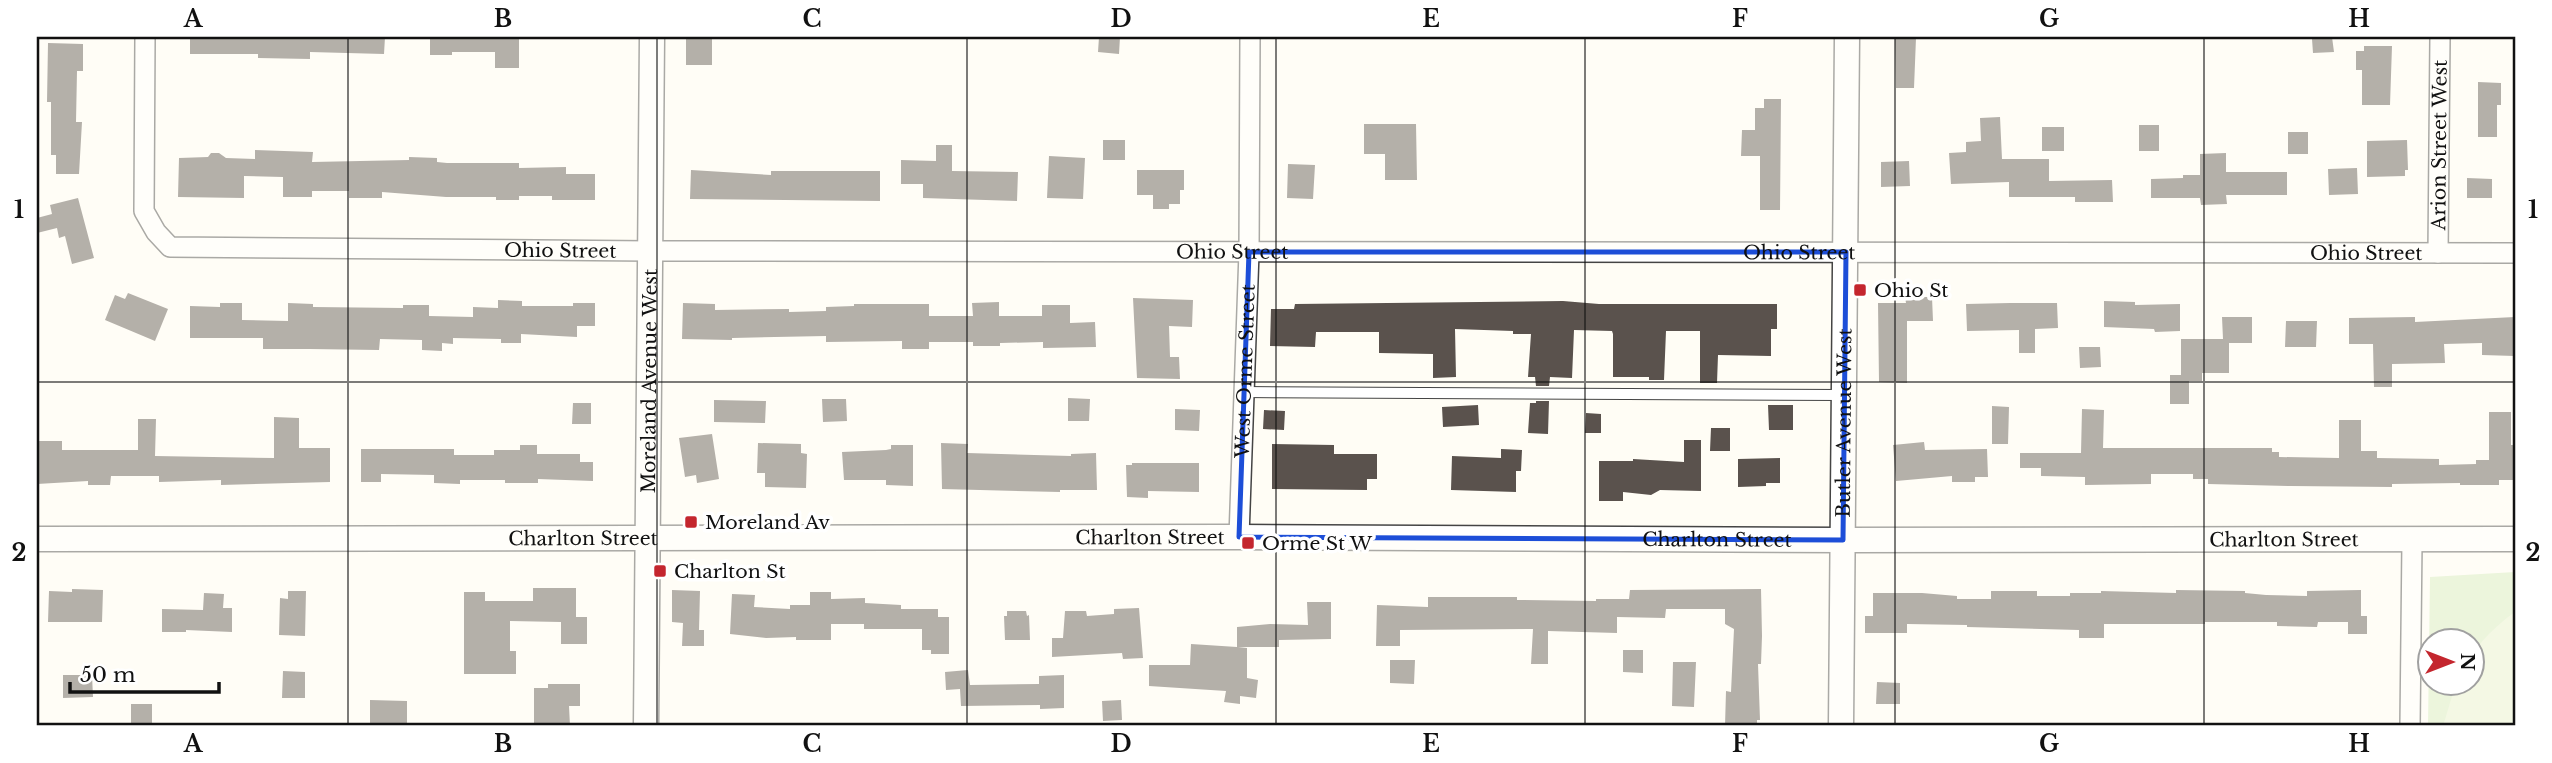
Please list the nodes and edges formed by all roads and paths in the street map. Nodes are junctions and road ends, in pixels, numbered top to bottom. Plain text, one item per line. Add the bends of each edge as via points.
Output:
1 (145, 37) edge
2 (652, 37) edge
3 (1250, 37) edge
4 (1847, 37) edge
5 (2440, 37) edge
6 (650, 251) junction
7 (1249, 252) junction
8 (1846, 252) junction
9 (2438, 253) junction
10 (2515, 253) edge
11 (1244, 392) junction
12 (1844, 395) junction
13 (1239, 537) junction
14 (37, 539) edge
15 (2515, 539) edge
16 (648, 540) junction
17 (1843, 540) junction
18 (2412, 541) junction
19 (646, 726) edge
20 (1841, 726) edge
21 (2410, 726) edge

1 - 6 street, Ohio Street via 144,211 170,247
2 - 6 street, Moreland Avenue West
3 - 7 street, West Orme Street
4 - 8 street, Butler Avenue West
5 - 9 street, Arion Street West
6 - 7 street, Ohio Street
6 - 16 street, Moreland Avenue West
7 - 8 street, Ohio Street
7 - 11 street, West Orme Street
8 - 9 street, Ohio Street
8 - 12 street, Butler Avenue West
9 - 10 street, Ohio Street
11 - 12 lane
11 - 13 street, West Orme Street
12 - 17 street, Butler Avenue West
13 - 16 street, Charlton Street
13 - 17 street, Charlton Street
14 - 16 street, Charlton Street
15 - 18 street, Charlton Street
16 - 19 street, Moreland Avenue West
17 - 18 street, Charlton Street
17 - 20 street, Butler Avenue West
18 - 21 street

